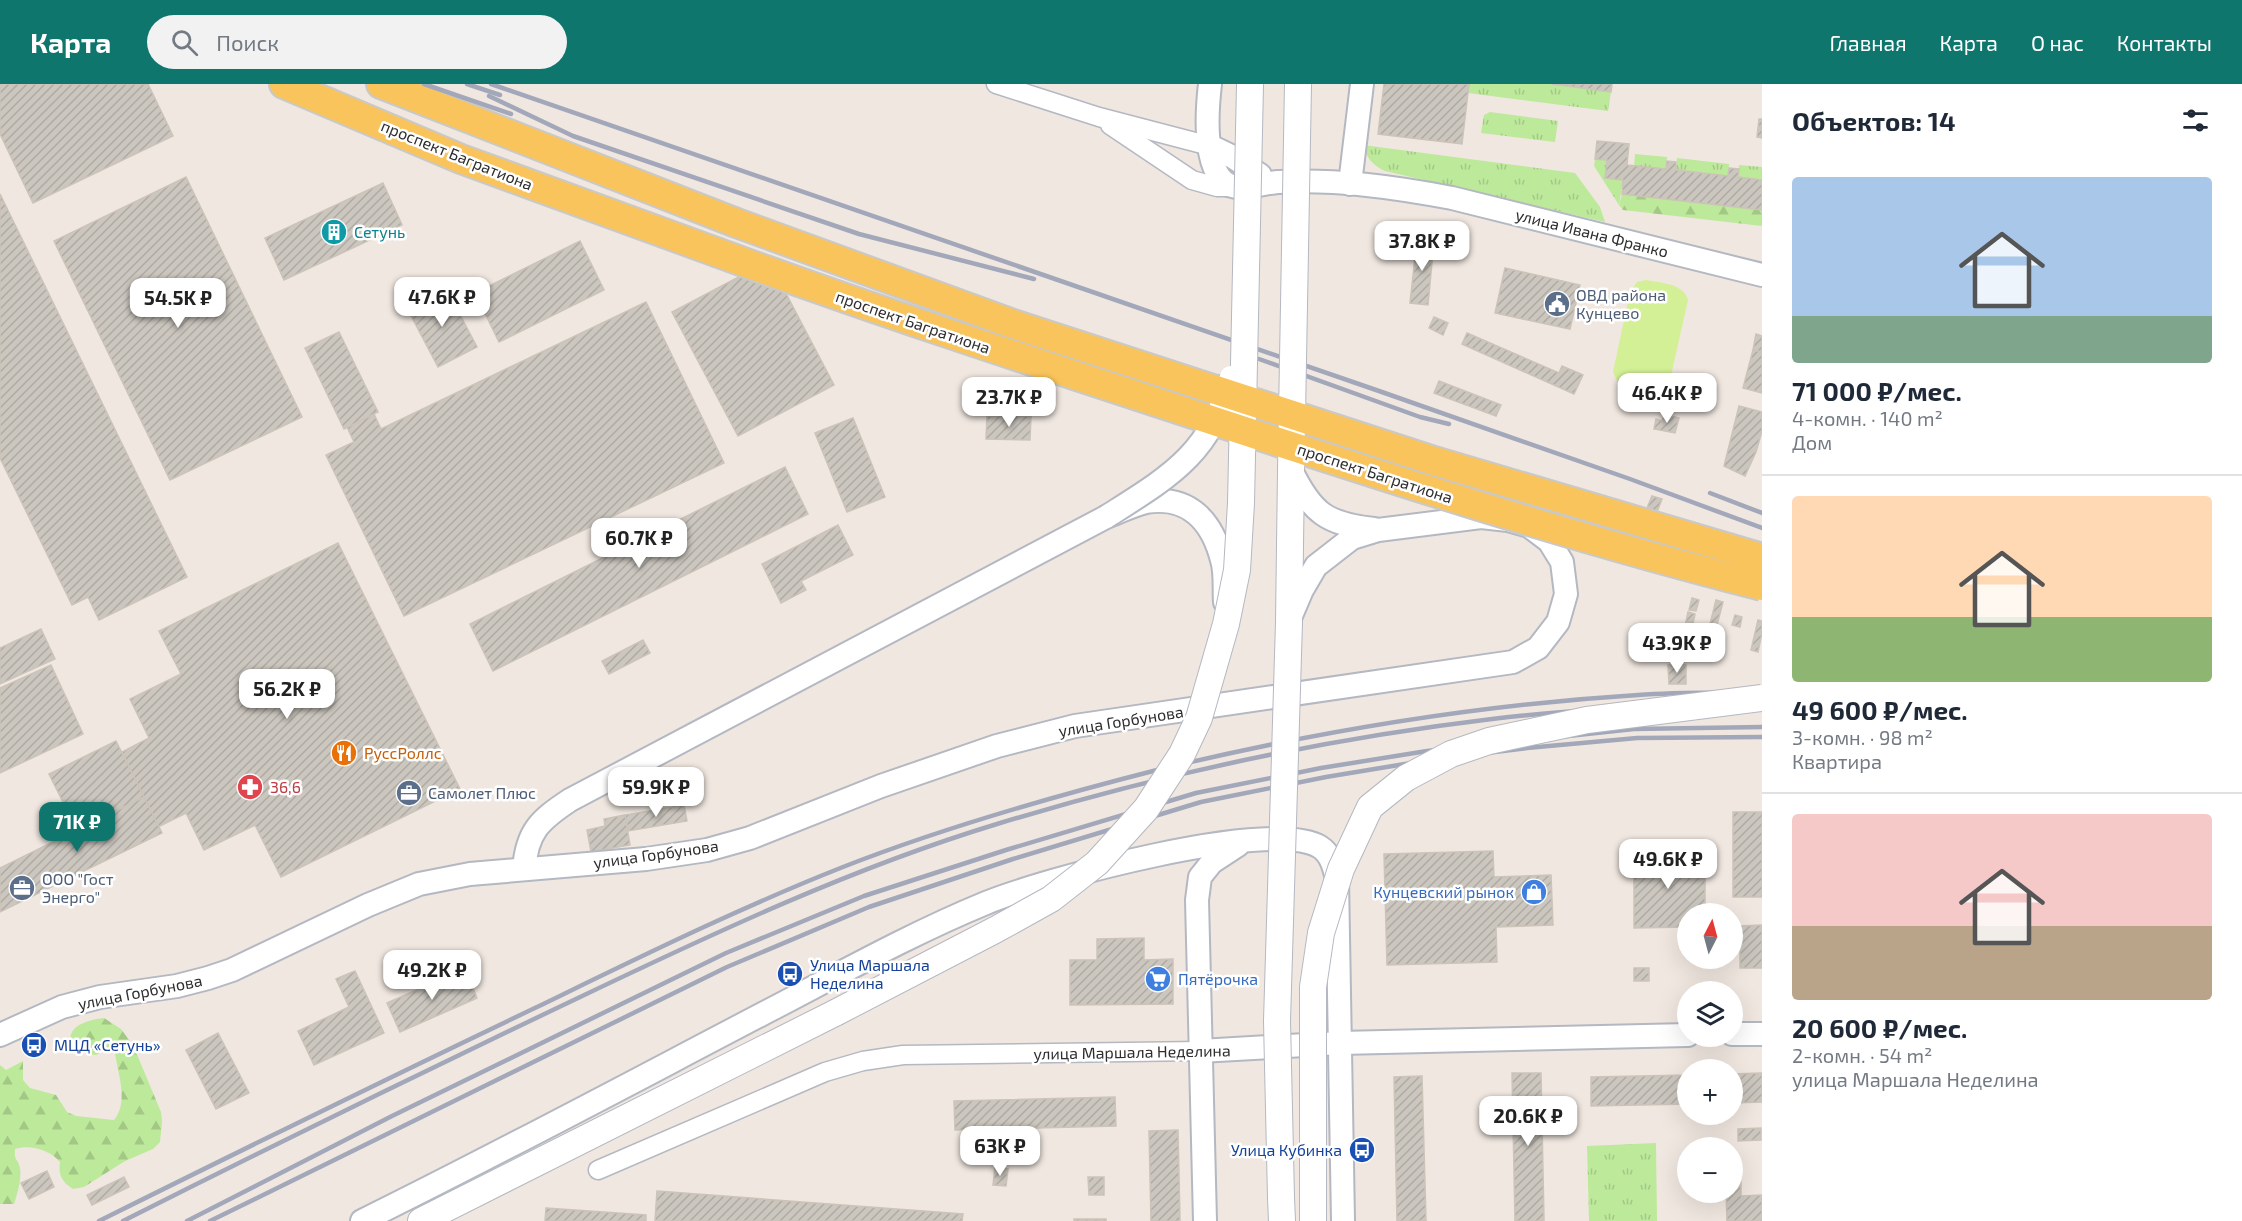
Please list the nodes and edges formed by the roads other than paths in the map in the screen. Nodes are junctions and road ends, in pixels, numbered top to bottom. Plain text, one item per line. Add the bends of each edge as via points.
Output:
1 (284, 84) edge
2 (381, 84) edge
3 (996, 84) edge
4 (1210, 84) edge
5 (1250, 84) edge
6 (1298, 84) edge
7 (1362, 84) edge
8 (1099, 117) junction
9 (1210, 146) junction
10 (1278, 182) junction
11 (1350, 184) junction
12 (1233, 187) junction
13 (1762, 275) edge
14 (1246, 293) junction
15 (1291, 470) junction
16 (1107, 517) junction
17 (1378, 530) junction
18 (1762, 558) edge
19 (1762, 586) edge
20 (1289, 622) junction
21 (1226, 624) junction
22 (1762, 698) edge
23 (1249, 841) junction
24 (1169, 852) junction
25 (524, 869) junction
26 (1197, 900) junction
27 (1743, 1034) edge
28 (1762, 1034) edge
29 (0, 1035) edge
30 (1677, 1035) edge
31 (1340, 1043) junction
32 (1200, 1052) junction
33 (598, 1170) dead end
34 (1281, 1210) edge
35 (362, 1221) edge
36 (421, 1221) edge
37 (1205, 1221) edge
38 (1313, 1221) edge
39 (1343, 1221) edge

1 - 19 main road, проспект Багратиона, bridge via 461,159 928,327 1420,489
2 - 18 main road, проспект Багратиона, bridge via 724,218 1013,324 1431,460
3 - 8 street, улица Ивана Франко
4 - 9 street
5 - 14 main road, bridge
6 - 15 main road, bridge
7 - 11 street
8 - 9 street, улица Ивана Франко
8 - 12 street, улица Ивана Франко via 1192,180
9 - 10 street, улица Ивана Франко
9 - 12 street via 1217,173
10 - 11 street, улица Ивана Франко
10 - 12 street, улица Ивана Франко
11 - 13 street, улица Ивана Франко via 1452,198
14 - 16 street, bridge via 1238,354 1226,399 1206,438 1168,478
14 - 21 main road, bridge via 1237,570
15 - 17 street via 1303,495 1328,518 1352,527
15 - 20 main road
16 - 21 street, bridge via 1145,503 1166,501 1201,515 1223,561
16 - 25 street via 570,800 543,818 526,849
17 - 20 street via 1352,538 1316,566
17 - 25 street, улица Горбунова via 1481,518 1530,526 1549,541 1562,562 1566,594 1557,622 1538,648 1514,662 1075,726 997,746 881,786 750,838 707,850
20 - 34 main road, bridge via 1277,1021
21 - 36 main road, bridge via 1199,718 1182,754 1146,809 1097,863 1042,904
22 - 38 main road, bridge via 1587,720 1489,741 1451,754 1406,778 1370,807 1341,869 1321,933 1316,965
23 - 24 street
23 - 26 street via 1232,847 1212,862 1200,877
23 - 31 street via 1304,841 1321,848 1333,861 1337,879
24 - 26 street via 1184,855
24 - 35 street via 1041,883 940,923
25 - 29 street, улица Горбунова via 419,884 232,970 177,986 100,997 62,1007
26 - 32 street
27 - 28 street
30 - 31 street, улица Маршала Неделина
31 - 32 street, улица Маршала Неделина
31 - 39 street
32 - 33 street, улица Маршала Неделина via 903,1056 863,1061 825,1072
32 - 37 street

